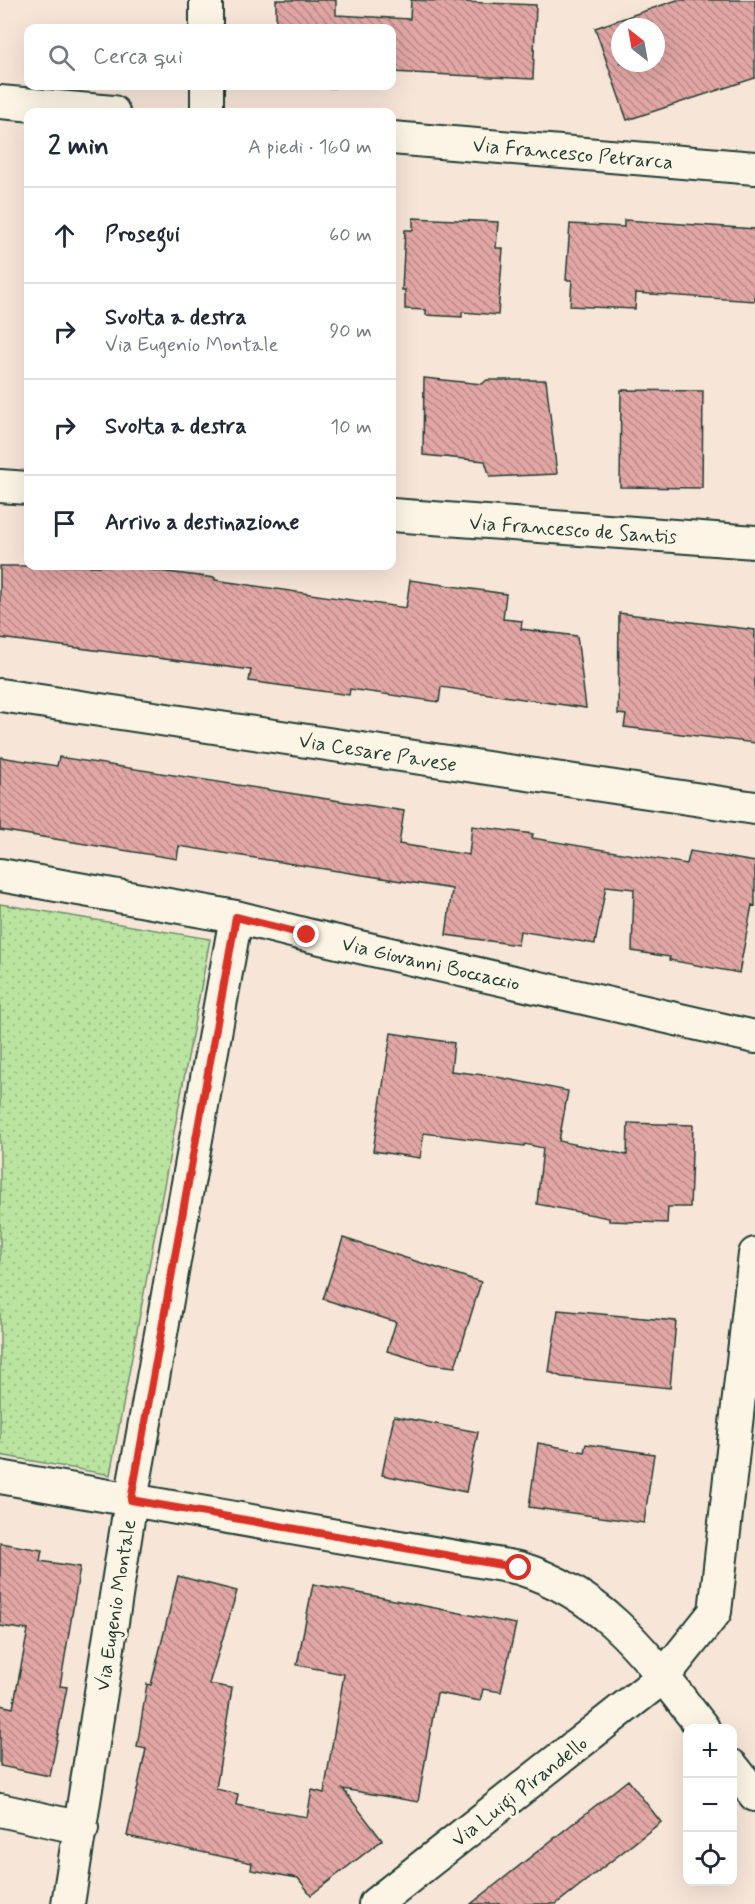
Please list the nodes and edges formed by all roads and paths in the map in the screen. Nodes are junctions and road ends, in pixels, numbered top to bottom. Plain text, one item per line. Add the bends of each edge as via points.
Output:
1 (206, 0) edge
2 (206, 24) edge
3 (207, 90) edge
4 (0, 102) edge
5 (68, 108) edge
6 (207, 108) edge
7 (396, 138) edge
8 (755, 168) edge
9 (0, 486) edge
10 (24, 488) edge
11 (396, 515) edge
12 (755, 542) edge
13 (0, 695) edge
14 (755, 808) edge
15 (0, 875) edge
16 (236, 917) junction
17 (755, 1037) edge
18 (755, 1254) edge
19 (0, 1477) edge
20 (131, 1500) junction
21 (663, 1677) junction
22 (701, 1724) edge
23 (737, 1772) edge
24 (755, 1795) edge
25 (0, 1810) edge
26 (82, 1828) junction
27 (68, 1904) edge
28 (375, 1904) edge

1 - 2 street
3 - 6 street
4 - 5 street
7 - 8 street, Via Francesco Petrarca
9 - 10 street
11 - 12 street, Via Francesco de Santis
13 - 14 street, Via Cesare Pavese
15 - 16 street, Via Giovanni Boccaccio
16 - 17 street, Via Giovanni Boccaccio
16 - 20 street, Via Eugenio Montale
18 - 21 street, Via Luigi Pirandello via 715,1612
19 - 20 street
20 - 21 street via 519,1568 589,1602 623,1630
20 - 26 street, Via Eugenio Montale
21 - 22 street
21 - 28 street, Via Luigi Pirandello
23 - 24 street
25 - 26 street
26 - 27 street, Via Eugenio Montale

